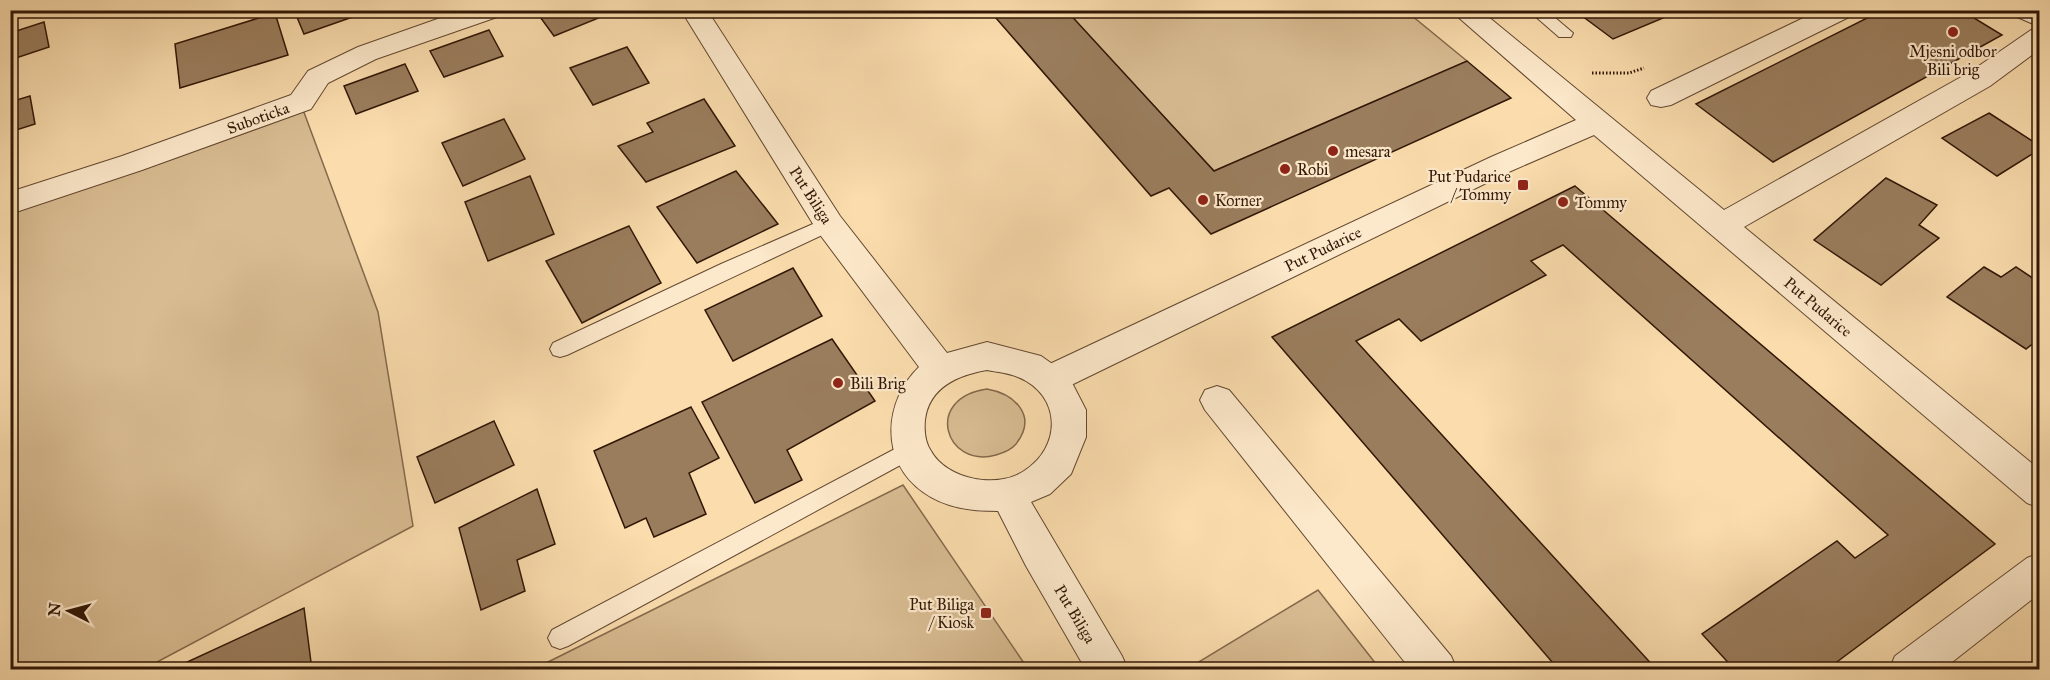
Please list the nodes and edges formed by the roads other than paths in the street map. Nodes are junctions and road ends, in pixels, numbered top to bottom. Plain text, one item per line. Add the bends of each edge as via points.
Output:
1 (491, 10) edge
2 (694, 10) edge
3 (1463, 10) edge
4 (1535, 10) edge
5 (1842, 10) edge
6 (2024, 10) edge
7 (2040, 19) edge
8 (1565, 33) dead end
9 (2040, 36) edge
10 (1661, 98) dead end
11 (1597, 122) junction
12 (10, 203) edge
13 (829, 224) junction
14 (1721, 226) junction
15 (560, 349) dead end
16 (941, 370) junction
17 (1051, 379) junction
18 (1217, 400) dead end
19 (910, 450) junction
20 (2040, 492) edge
21 (1008, 495) junction
22 (2040, 570) edge
23 (560, 638) dead end
24 (1108, 669) edge
25 (1437, 669) edge
26 (1909, 669) edge

1 - 12 street, Suboticka via 367,53 318,77 301,102 132,164
2 - 13 street, Put Biliga
3 - 11 street, Put Pudarice
4 - 8 lane
5 - 10 street
6 - 7 street
9 - 14 street via 1980,79
11 - 14 street, Put Pudarice
11 - 17 street, Put Pudarice
13 - 15 lane
13 - 16 street, Put Biliga
14 - 20 street, Put Pudarice
16 - 17 street via 963,360 987,356 1010,358
16 - 19 street via 922,386 910,405 906,427
17 - 21 street via 1070,415 1070,435 1063,455 1050,472 1031,486
18 - 25 street
19 - 21 street via 921,468 938,483 960,493 983,497
19 - 23 lane
21 - 24 street, Put Biliga
22 - 26 street

